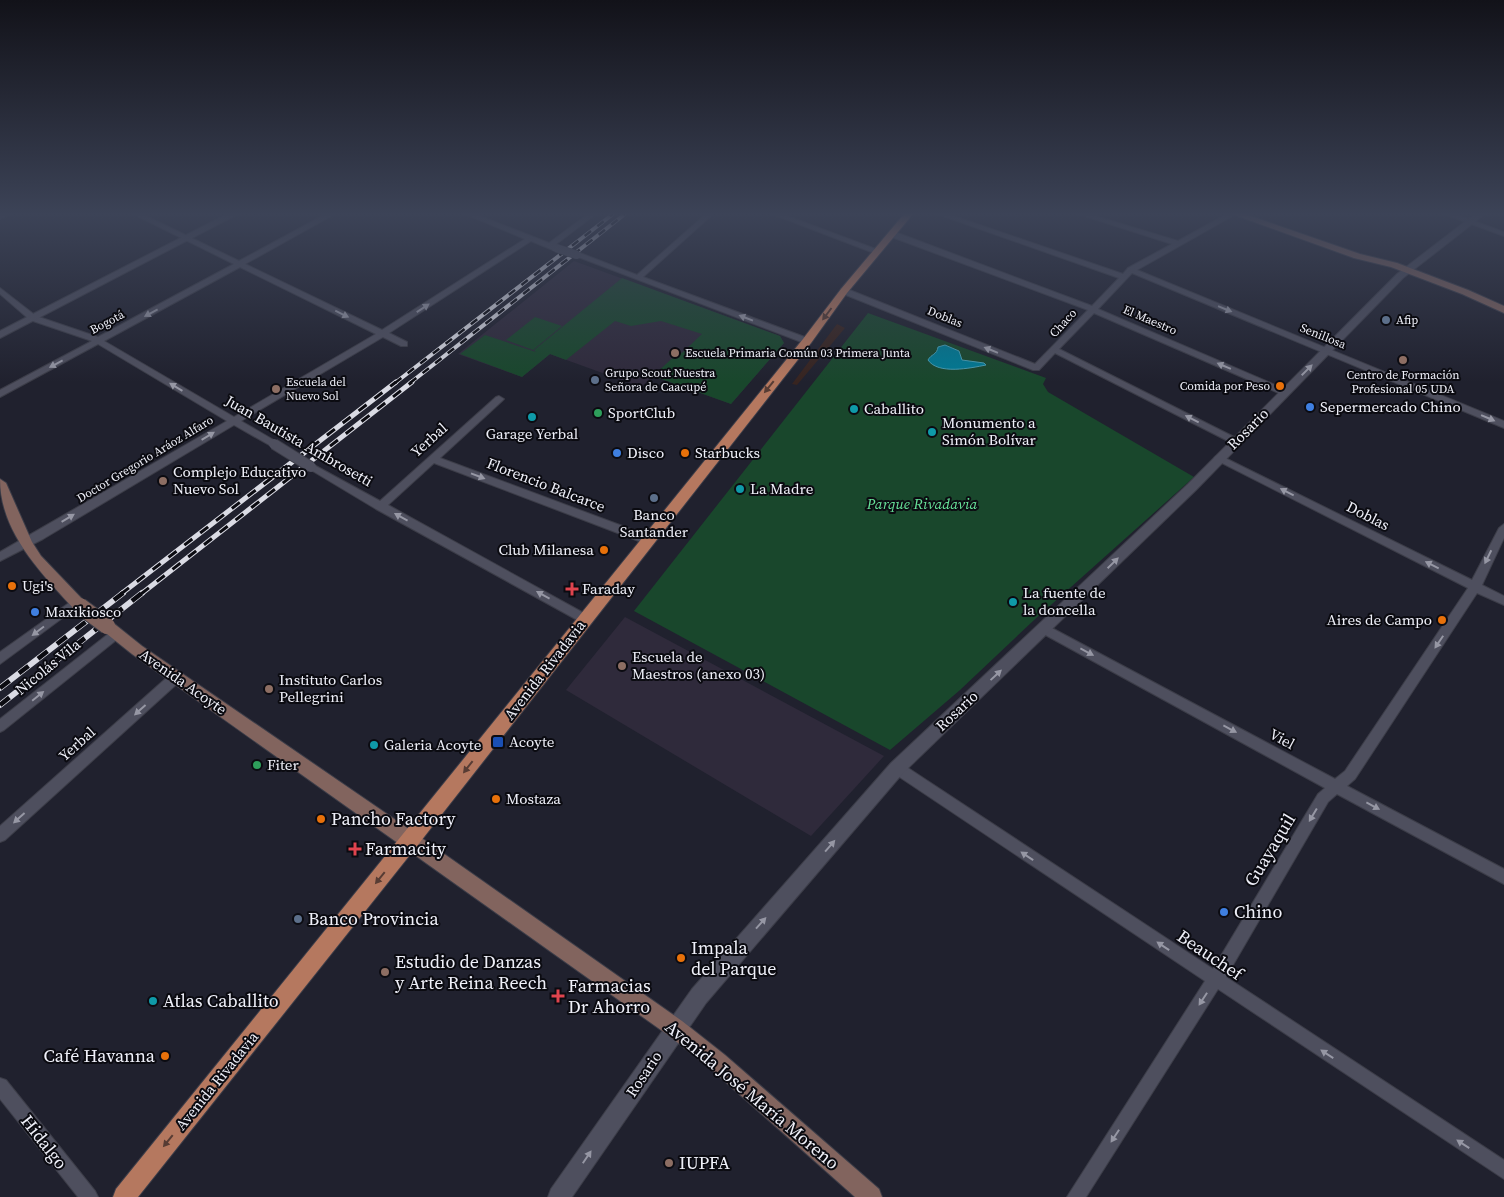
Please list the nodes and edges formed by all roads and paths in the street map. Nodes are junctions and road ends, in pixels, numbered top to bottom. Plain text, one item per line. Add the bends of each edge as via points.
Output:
1 (126, 270) edge
2 (230, 270) edge
3 (253, 270) edge
4 (482, 270) edge
5 (616, 270) edge
6 (647, 270) edge
7 (861, 270) edge
8 (988, 270) edge
9 (1103, 270) edge
10 (1131, 270) joint
11 (1395, 270) edge
12 (1407, 270) edge
13 (1403, 273) junction
14 (1124, 277) junction
15 (638, 278) junction
16 (0, 290) edge
17 (844, 291) junction
18 (1092, 309) junction
19 (1504, 310) edge
20 (33, 318) junction
21 (382, 334) junction
22 (0, 335) edge
23 (99, 341) junction
24 (807, 341) junction
25 (404, 344) dead end
26 (1055, 350) junction
27 (1326, 351) junction
28 (1036, 368) joint
29 (1284, 392) junction
30 (0, 394) edge
31 (499, 399) dead end
32 (233, 421) junction
33 (1504, 425) edge
34 (1236, 441) junction
35 (1219, 458) junction
36 (432, 459) junction
37 (0, 483) edge
38 (380, 506) junction
39 (1504, 528) edge
40 (648, 540) junction
41 (26, 543) junction
42 (0, 556) edge
43 (1475, 587) junction
44 (1504, 602) edge
45 (78, 604) junction
46 (585, 619) junction
47 (1044, 629) junction
48 (111, 630) junction
49 (0, 659) edge
50 (176, 677) junction
51 (0, 726) edge
52 (897, 768) junction
53 (1336, 786) junction
54 (0, 835) edge
55 (410, 840) junction
56 (1504, 877) edge
57 (1215, 980) junction
58 (675, 1028) junction
59 (0, 1086) edge
60 (1504, 1170) edge
61 (89, 1197) edge
62 (124, 1197) edge
63 (560, 1197) edge
64 (871, 1197) edge
65 (1076, 1197) edge

1 - 20 street
2 -> 23 street, Bogotá
3 -> 21 street
21 -> 4 street, Doctor Gregorio Aráoz Alfaro
5 - 15 street, bridge
6 - 15 street
7 - 17 main road, Avenida Rivadavia
8 - 18 street, El Maestro
9 - 14 street
10 - 14 street, Chaco
10 -> 27 street, Senillosa
11 - 13 main road
12 - 13 street, Rosario
13 - 19 main road via 1459,298
13 - 27 street, Rosario
14 - 18 street, Chaco
24 -> 15 street
16 - 20 street, Juan Bautista Ambrosetti
17 -> 24 main road, Avenida Rivadavia
28 -> 17 street, Doblas
18 - 26 street, Chaco
29 -> 18 street, El Maestro
20 - 22 street
20 - 23 street, Juan Bautista Ambrosetti
21 - 25 street
21 - 32 street, Doctor Gregorio Aráoz Alfaro
23 -> 30 street, Bogotá
32 -> 23 street, Juan Bautista Ambrosetti
24 -> 40 main road, Avenida Rivadavia
26 - 28 street, Chaco
34 -> 26 street
29 -> 27 street, Rosario
27 -> 33 street, Senillosa
29 - 34 street, Rosario
31 - 36 street, Yerbal
32 - 38 street, Juan Bautista Ambrosetti, bridge
41 -> 32 street, Doctor Gregorio Aráoz Alfaro
34 - 35 street, Rosario
43 -> 35 street, Doblas
47 -> 35 street, Rosario
36 - 38 street, Yerbal
36 -> 40 street, Florencio Balcarce
37 - 41 main road, Avenida Acoyte
46 -> 38 street, Juan Bautista Ambrosetti
39 -> 43 street, Guayaquil
40 - 46 main road, Avenida Rivadavia
41 - 42 street, Doctor Gregorio Aráoz Alfaro
41 - 45 main road, Avenida Acoyte via 36,559
43 - 44 street, Doblas
43 -> 53 street, Guayaquil via 1350,775
45 - 48 main road, Avenida Acoyte, bridge
45 -> 49 street
46 -> 55 main road, Avenida Rivadavia
52 -> 47 street, Rosario
47 -> 53 street, Viel
48 - 50 main road, Avenida Acoyte
51 -> 48 street, Nicolás Vila
50 -> 54 street, Yerbal
50 - 55 main road, Avenida Acoyte
57 -> 52 street, Beauchef
58 -> 52 street, Rosario via 727,962
53 -> 56 street, Viel
53 -> 57 street, Guayaquil via 1323,798
55 - 58 main road, Avenida José María Moreno
55 -> 62 main road, Avenida Rivadavia
60 -> 57 street, Beauchef
57 -> 65 street, Guayaquil
63 -> 58 street, Rosario
58 - 64 main road, Avenida José María Moreno
59 - 61 street, Hidalgo

